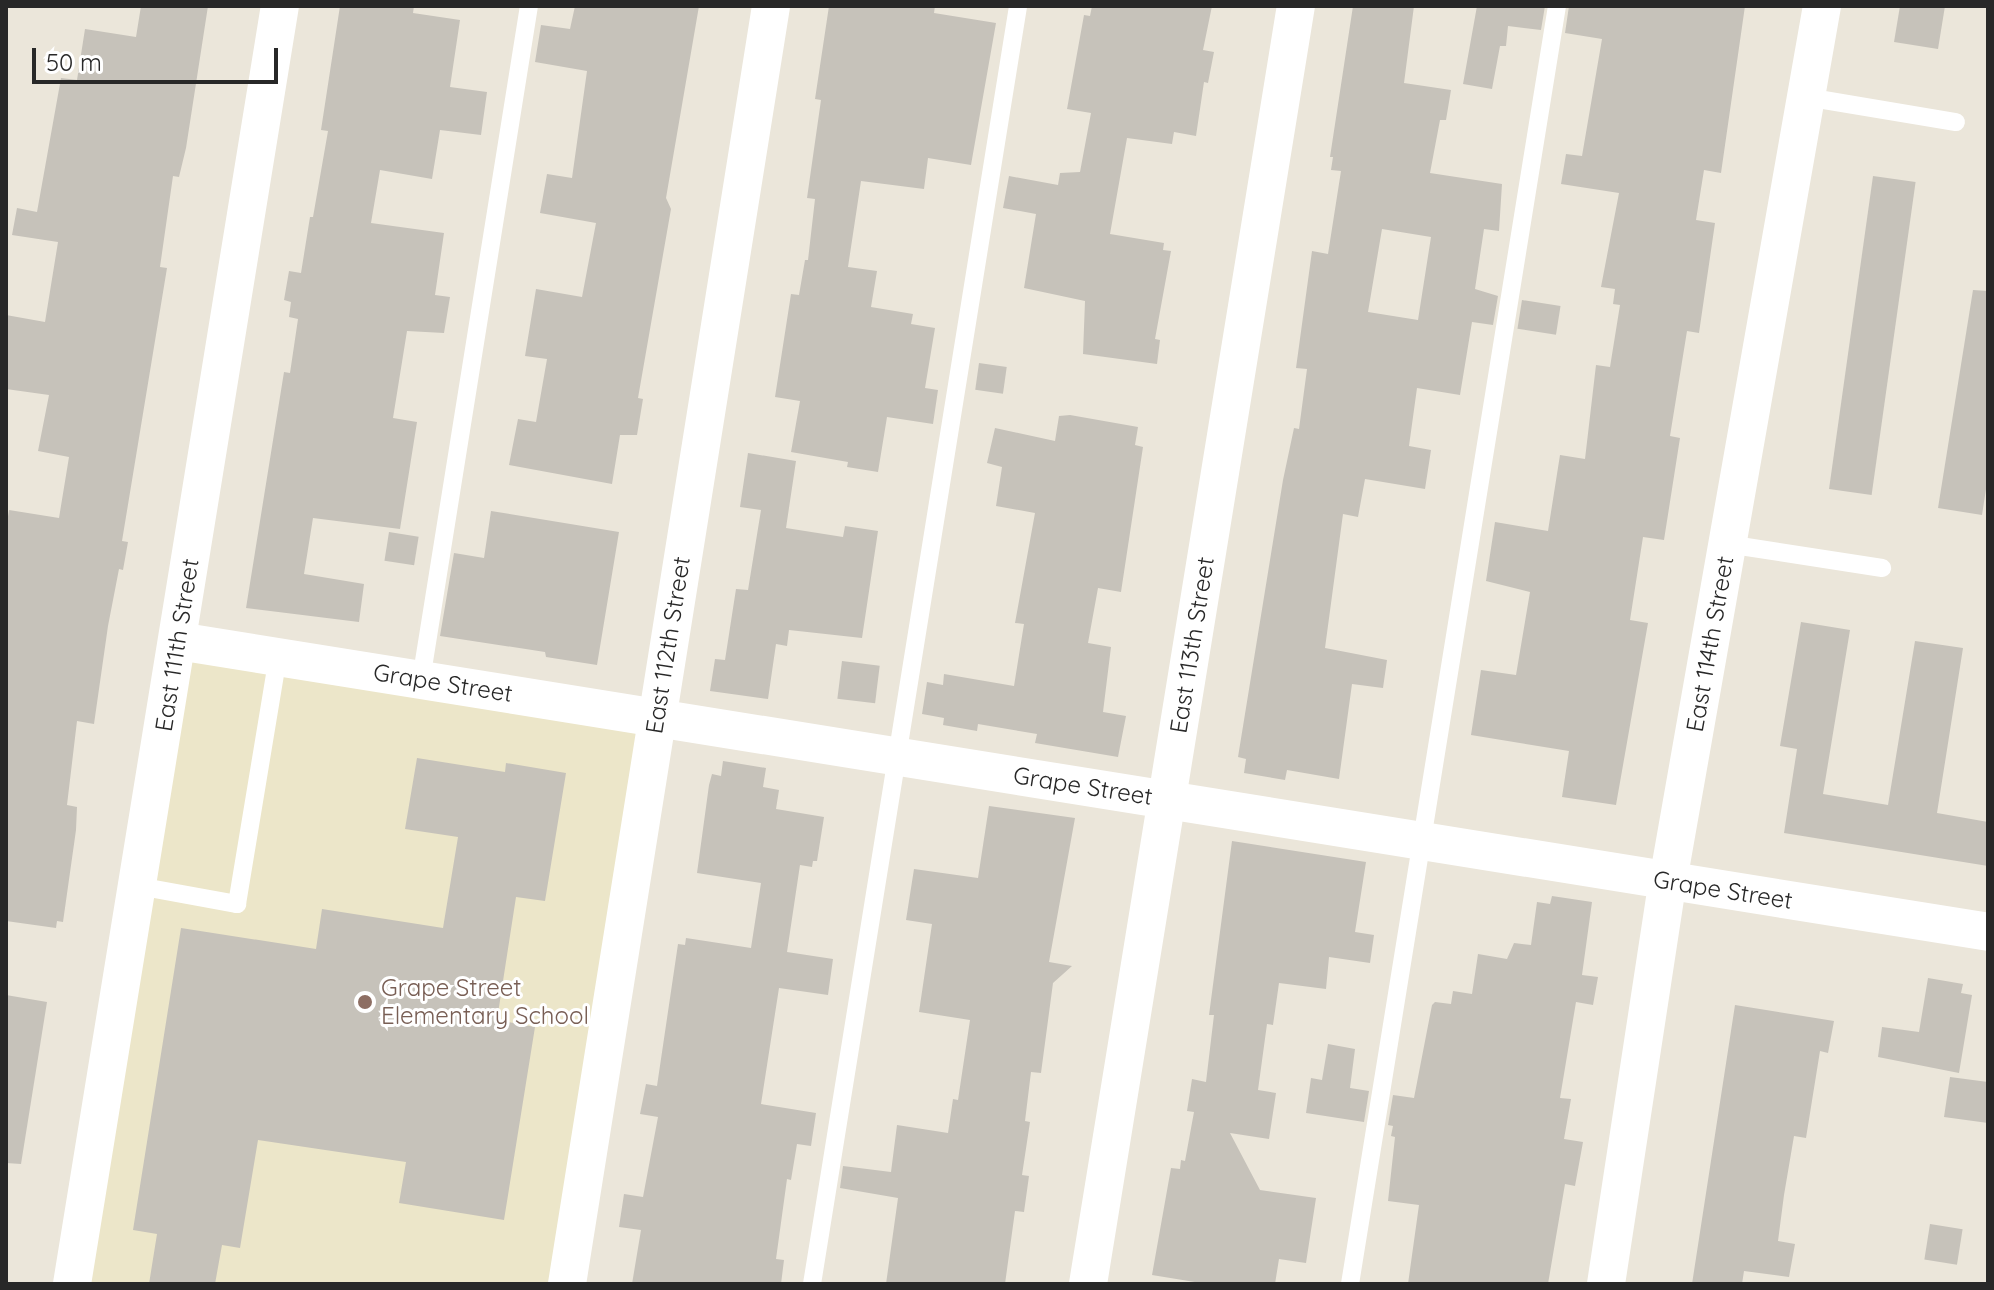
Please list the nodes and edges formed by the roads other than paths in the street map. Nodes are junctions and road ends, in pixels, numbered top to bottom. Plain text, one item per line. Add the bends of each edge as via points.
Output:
1 (280, 6) edge
2 (529, 6) edge
3 (771, 6) edge
4 (1018, 6) edge
5 (1296, 6) edge
6 (1557, 6) edge
7 (1822, 6) edge
8 (1806, 97) junction
9 (1956, 122) dead end
10 (1727, 544) junction
11 (1882, 568) dead end
12 (178, 641) junction
13 (278, 657) junction
14 (421, 680) junction
15 (656, 718) junction
16 (895, 756) junction
17 (1167, 800) junction
18 (1422, 841) junction
19 (1668, 881) junction
20 (138, 886) junction
21 (1988, 932) edge
22 (72, 1284) edge
23 (567, 1284) edge
24 (812, 1284) edge
25 (1088, 1284) edge
26 (1350, 1284) edge
27 (1606, 1284) edge

1 - 12 street, East 111th Street
2 - 14 lane
3 - 15 street, East 112th Street
4 - 16 lane
5 - 17 street, East 113th Street
6 - 18 lane
7 - 8 street, East 114th Street
8 - 9 lane
8 - 10 street, East 114th Street
10 - 11 lane
10 - 19 street, East 114th Street
12 - 13 street, Grape Street
12 - 20 street, East 111th Street
13 - 14 street, Grape Street
13 - 20 lane via 237,904
14 - 15 street, Grape Street
15 - 16 street, Grape Street
15 - 23 street, East 112th Street
16 - 17 street, Grape Street
16 - 24 lane
17 - 18 street, Grape Street
17 - 25 street, East 113th Street
18 - 19 street, Grape Street
18 - 26 lane
19 - 21 street, Grape Street
19 - 27 street, East 114th Street
20 - 22 street, East 111th Street

